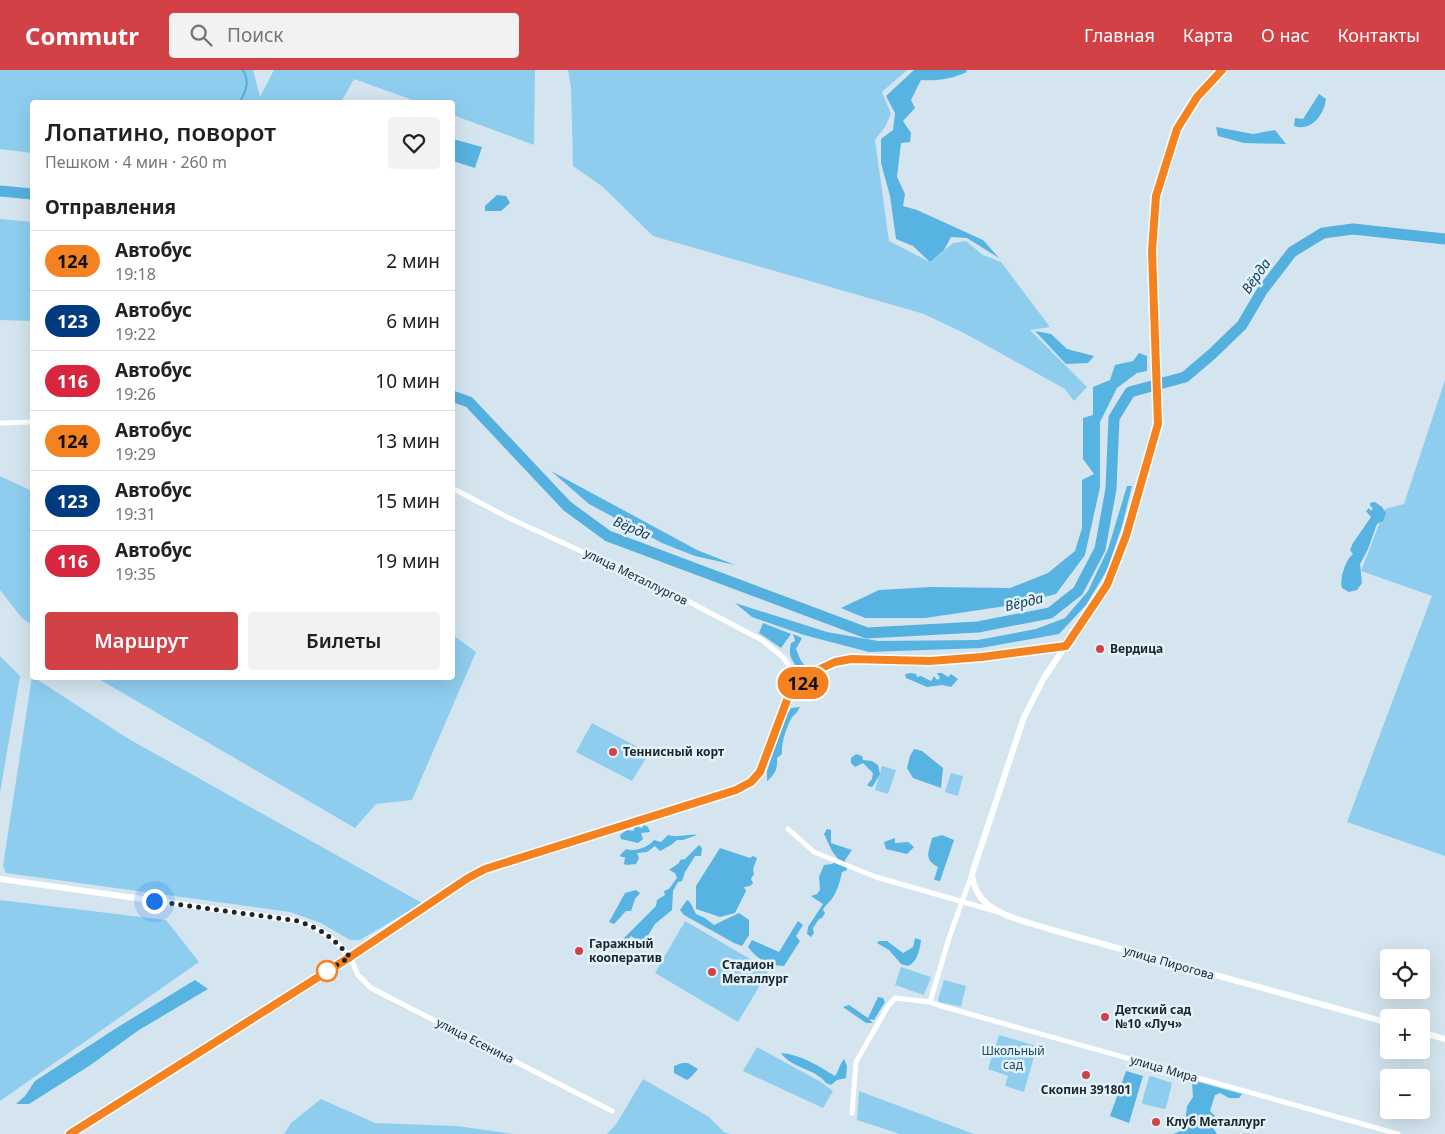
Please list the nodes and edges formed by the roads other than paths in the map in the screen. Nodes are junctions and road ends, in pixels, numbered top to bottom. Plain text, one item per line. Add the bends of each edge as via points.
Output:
1 (1222, 70) edge
2 (30, 422) edge
3 (0, 423) edge
4 (455, 490) edge
5 (1066, 646) junction
6 (804, 682) junction
7 (788, 829) dead end
8 (972, 874) junction
9 (0, 879) edge
10 (962, 900) junction
11 (1000, 912) junction
12 (350, 957) junction
13 (930, 1002) junction
14 (1380, 1021) edge
15 (1430, 1035) edge
16 (1445, 1039) edge
17 (612, 1110) dead end
18 (852, 1113) dead end
19 (70, 1134) edge
20 (1398, 1134) edge

1 - 5 street via 1197,97 1177,129 1156,196 1152,251 1158,424 1126,536 1107,585
2 - 3 street
4 - 6 street, улица Металлургов via 753,635 784,657 794,680
5 - 6 street via 930,661 851,659 820,669
5 - 8 street via 1044,678 1024,717
6 - 12 street via 787,700 760,772 751,782 736,790 485,869
7 - 10 street via 814,852 876,877
8 - 10 street
8 - 11 street, улица Пирогова via 978,895
9 - 12 street via 298,921 332,938
10 - 11 street
10 - 13 street
11 - 14 street, улица Пирогова via 1052,930
12 - 17 street, улица Есенина via 358,975 371,988
12 - 19 street
13 - 18 street, улица Мира via 895,998 888,1006 856,1062
13 - 20 street, улица Мира
15 - 16 street

